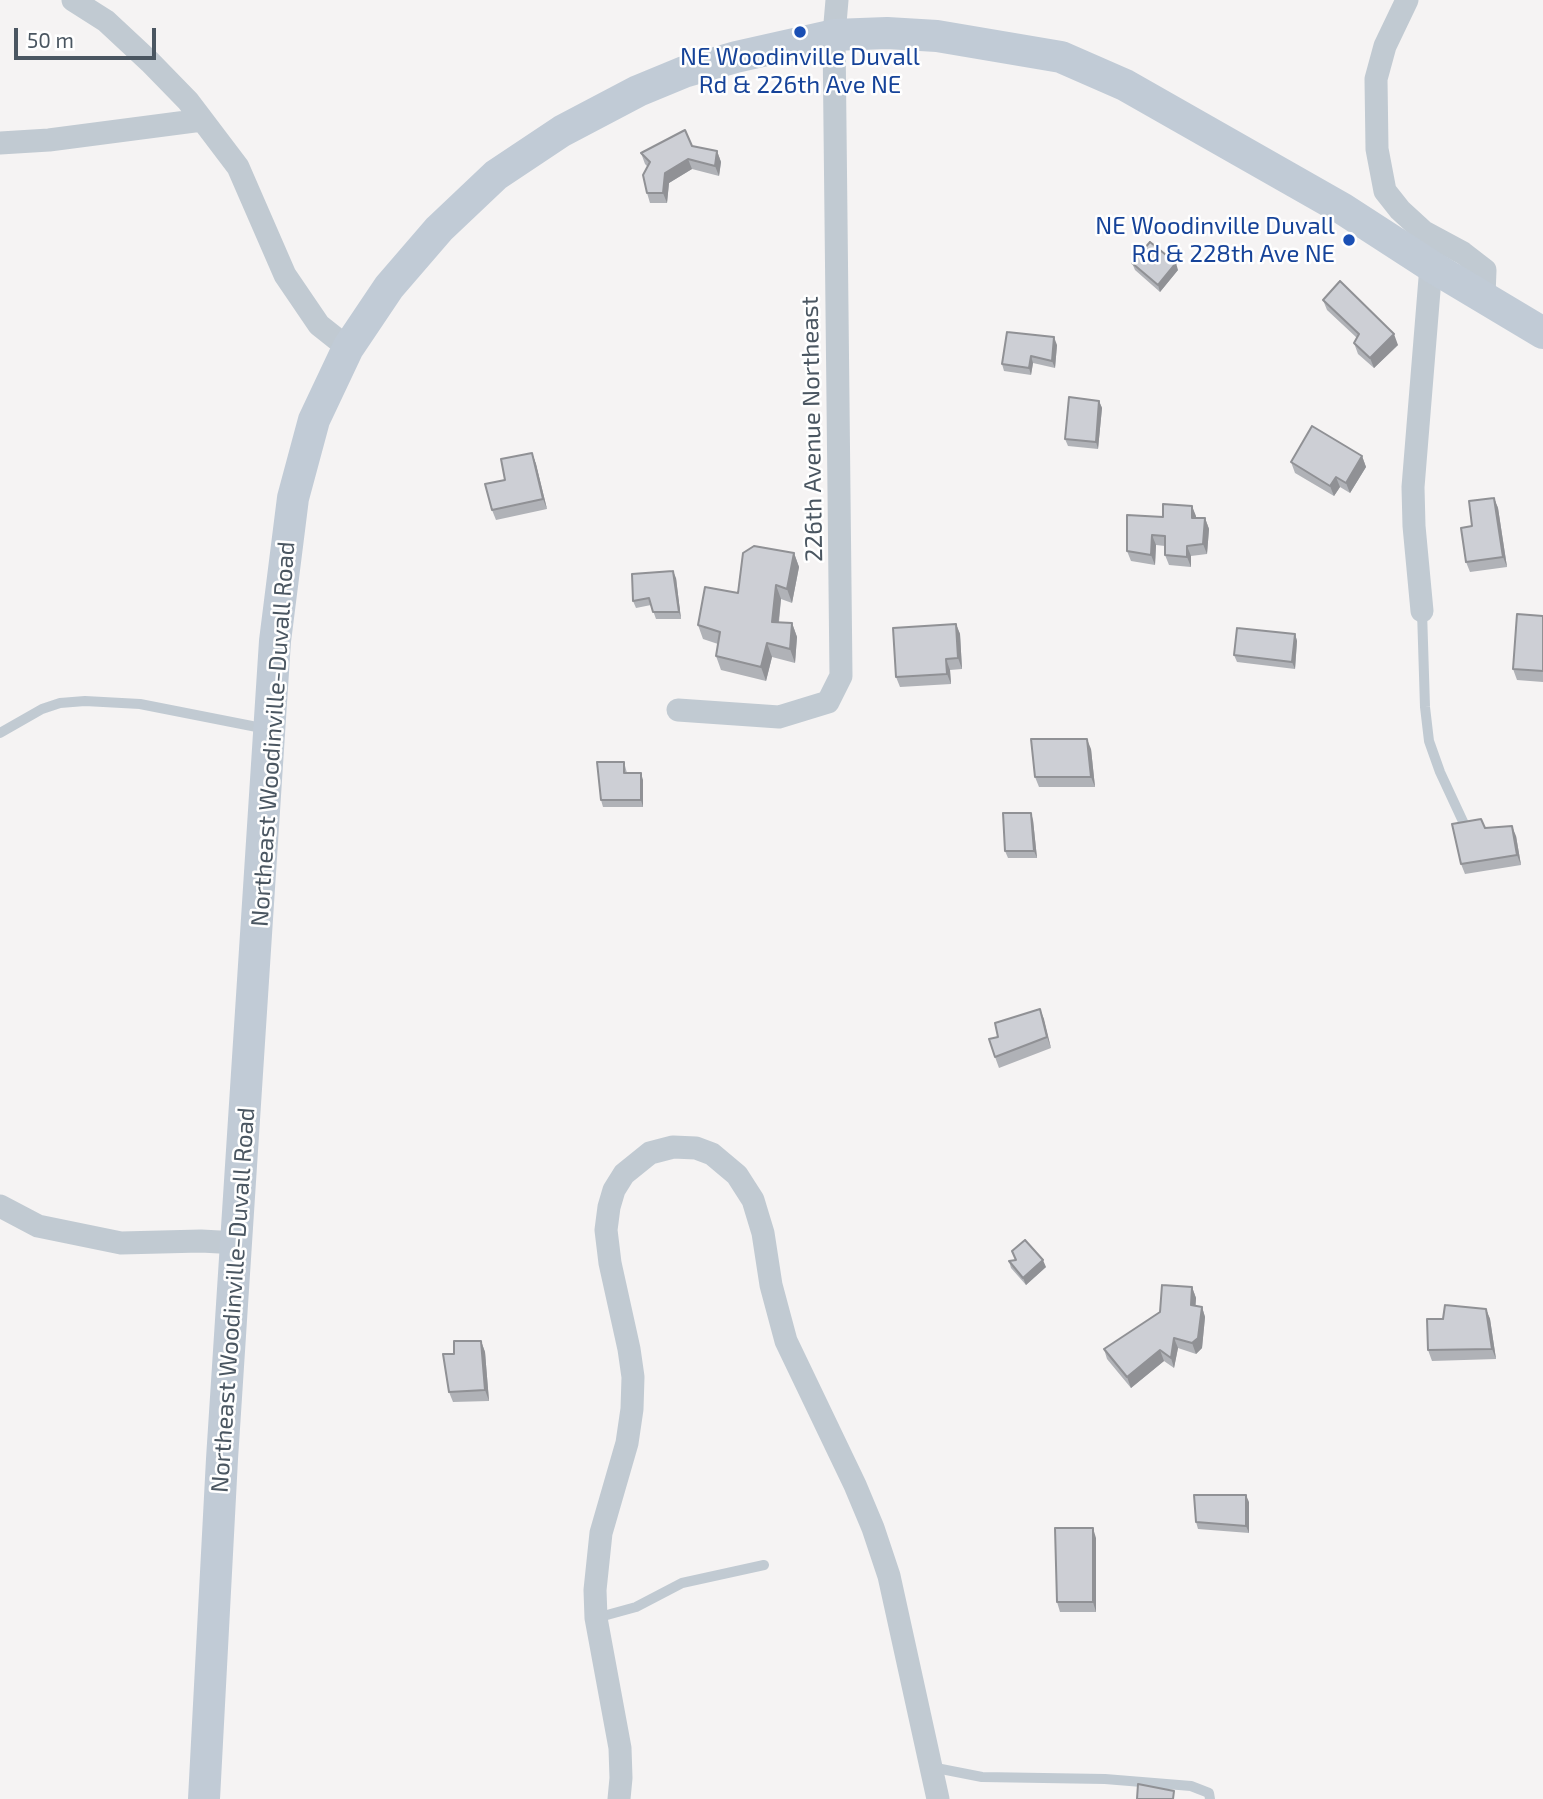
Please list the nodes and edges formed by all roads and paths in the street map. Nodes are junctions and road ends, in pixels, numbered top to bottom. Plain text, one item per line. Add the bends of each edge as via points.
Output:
1 (72, 0) edge
2 (837, 0) edge
3 (1407, 0) edge
4 (834, 34) junction
5 (202, 120) junction
6 (0, 144) edge
7 (1431, 267) junction
8 (1484, 296) junction
9 (1543, 332) edge
10 (348, 348) junction
11 (1422, 611) joint
12 (678, 710) dead end
13 (270, 730) junction
14 (0, 733) edge
15 (1465, 828) edge
16 (0, 1206) edge
17 (238, 1243) junction
18 (764, 1565) dead end
19 (596, 1618) junction
20 (931, 1768) junction
21 (204, 1799) edge
22 (619, 1799) edge
23 (938, 1799) edge
24 (1210, 1799) edge

1 - 5 street via 106,21 150,61
2 - 4 street, 226th Avenue Northeast
3 - 8 street via 1385,46 1376,79 1377,149 1385,191 1424,232 1485,270
4 - 7 main road, Northeast Woodinville-Duvall Road via 937,36 1061,57 1125,85 1242,150
4 - 10 main road, Northeast Woodinville-Duvall Road via 684,72 562,131 496,175 439,229 389,286
4 - 12 street, 226th Avenue Northeast via 841,676 828,702 779,717
5 - 6 street
5 - 10 street via 238,166 285,275 319,325
7 - 8 main road, Northeast Woodinville-Duvall Road
7 - 11 street via 1413,487
8 - 9 main road, Northeast Woodinville-Duvall Road
10 - 13 main road, Northeast Woodinville-Duvall Road via 314,420 293,498 275,641
11 - 15 lane via 1429,741
13 - 14 lane via 140,704 85,701 42,709
13 - 17 main road, Northeast Woodinville-Duvall Road
16 - 17 street via 38,1226 121,1243
17 - 21 main road, Northeast Woodinville-Duvall Road
18 - 19 lane via 682,1583 636,1607
19 - 20 street via 596,1561 627,1443 632,1398 629,1349 610,1263 608,1207 624,1174 650,1153 696,1147 725,1163 753,1200 786,1341 855,1485 889,1576
19 - 22 street via 620,1748
20 - 23 street
20 - 24 lane via 982,1777 1191,1786 1209,1793

